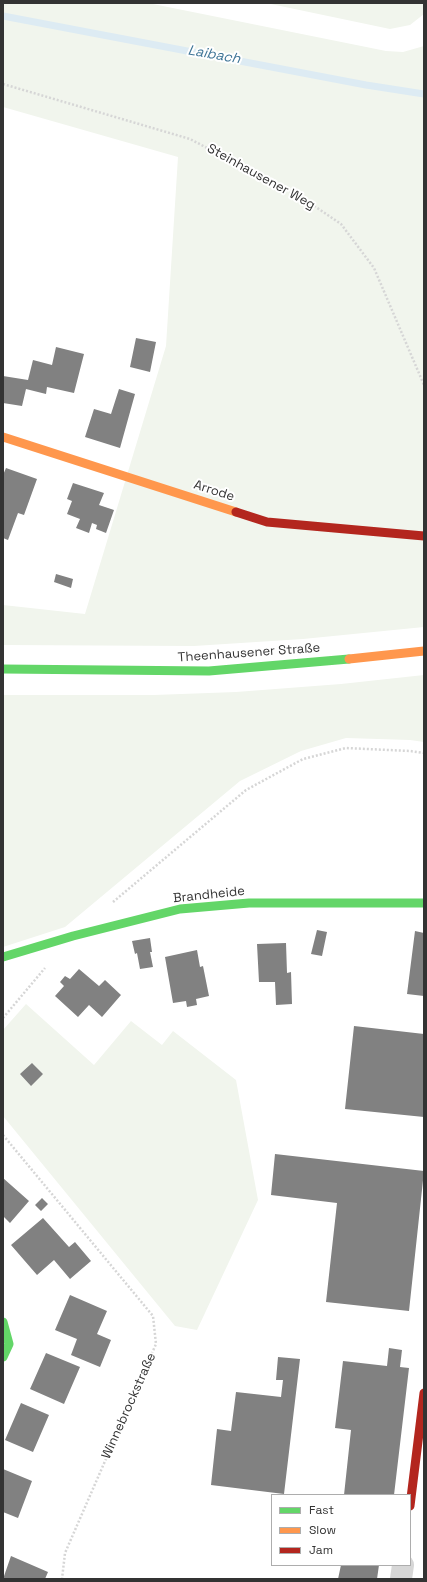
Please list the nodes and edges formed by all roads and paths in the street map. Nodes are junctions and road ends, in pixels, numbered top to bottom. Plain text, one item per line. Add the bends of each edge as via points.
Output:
1 (3, 84) edge
2 (424, 385) edge
3 (3, 437) edge
4 (424, 536) edge
5 (424, 651) edge
6 (3, 669) edge
7 (424, 753) edge
8 (424, 903) edge
9 (108, 906) dead end
10 (3, 957) edge
11 (49, 964) dead end
12 (3, 1018) edge
13 (3, 1135) edge
14 (3, 1322) edge
15 (3, 1357) edge
16 (424, 1393) edge
17 (411, 1498) edge
18 (403, 1566) edge
19 (62, 1579) edge
20 (401, 1579) edge

1 - 2 path, Steinhausener Weg via 190,139 301,197 341,224 374,268
3 - 4 street, Arrode via 267,522
5 - 6 street, Theenhausener Straße via 209,671
7 - 9 path via 346,748 302,759 246,790
8 - 10 street, Brandheide via 248,903 180,909 72,936
11 - 12 path
13 - 19 path, Winnebrockstraße via 153,1316 156,1344 64,1553
14 - 15 street via 9,1344
16 - 17 street
18 - 20 street

